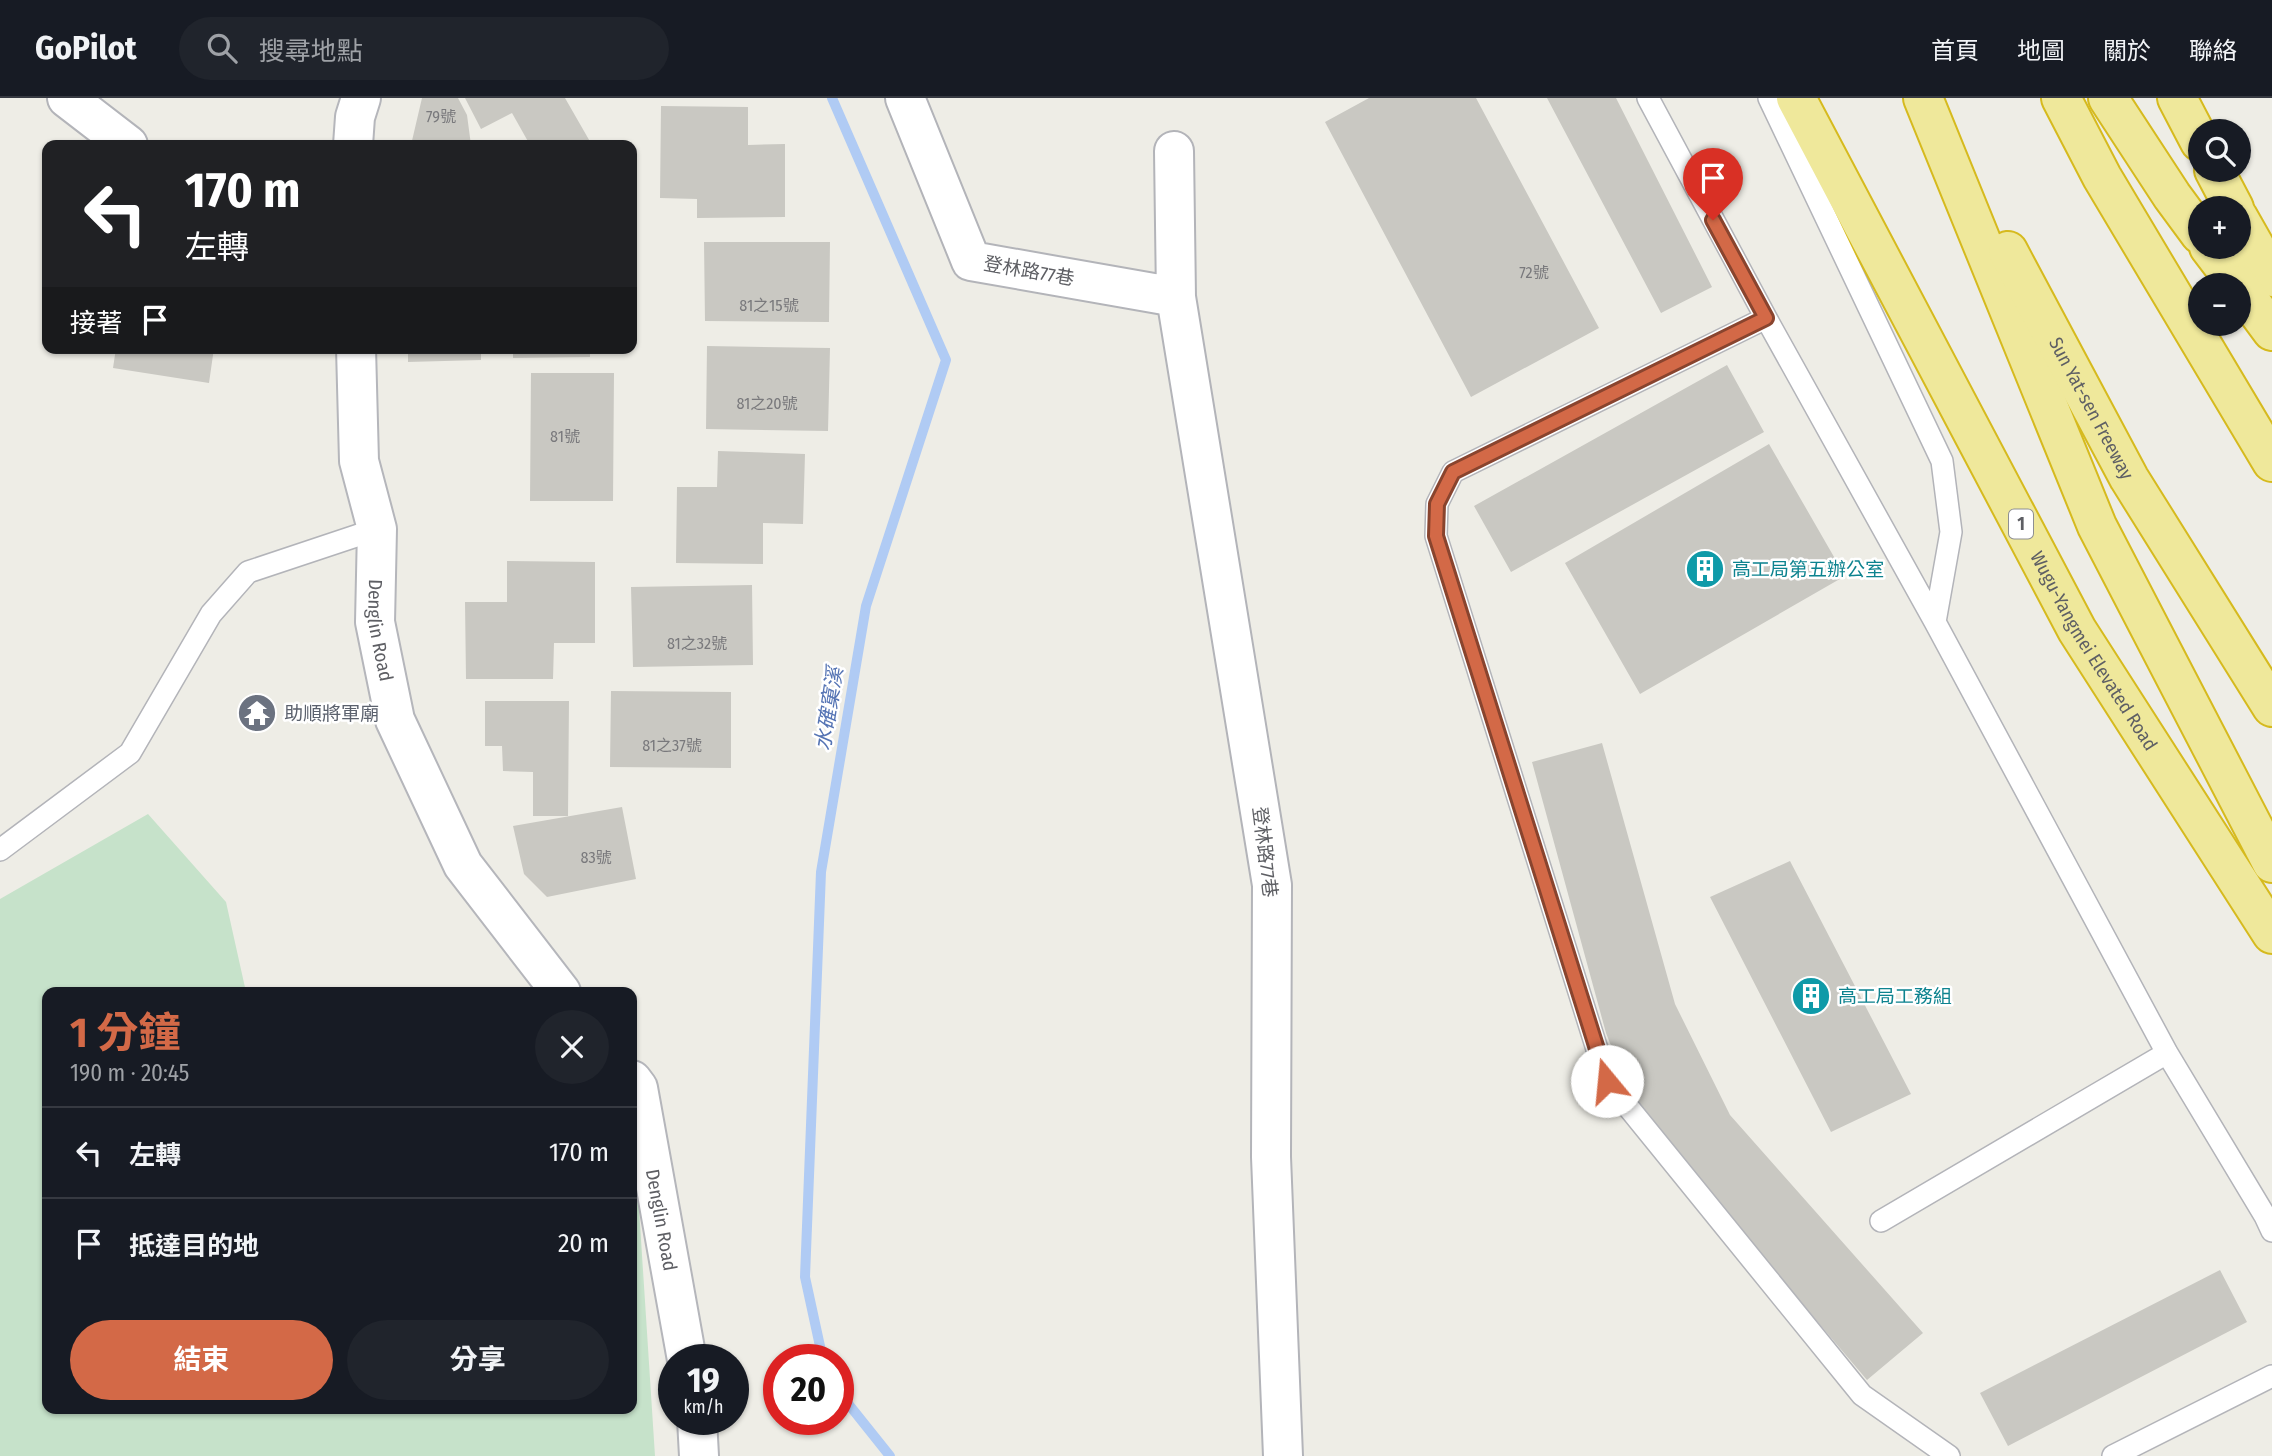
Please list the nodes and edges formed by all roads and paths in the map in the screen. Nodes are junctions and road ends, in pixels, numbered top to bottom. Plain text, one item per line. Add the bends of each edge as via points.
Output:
1 (67, 98) edge
2 (361, 98) edge
3 (905, 98) edge
4 (1648, 98) edge
5 (1769, 98) edge
6 (1796, 98) edge
7 (1923, 98) edge
8 (1934, 98) edge
9 (2061, 98) edge
10 (2108, 98) edge
11 (2177, 98) edge
12 (2188, 119) edge
13 (122, 140) edge
14 (353, 140) edge
15 (1174, 151) dead end
16 (2188, 218) edge
17 (2251, 240) edge
18 (2218, 259) edge
19 (2229, 273) edge
20 (2272, 277) edge
21 (1176, 297) junction
22 (2251, 303) edge
23 (1766, 318) junction
24 (2272, 331) edge
25 (356, 354) edge
26 (2272, 462) edge
27 (377, 529) junction
28 (1935, 622) junction
29 (2272, 706) edge
30 (0, 850) edge
31 (2272, 863) edge
32 (2272, 934) edge
33 (557, 987) edge
34 (2167, 1053) junction
35 (637, 1087) edge
36 (1881, 1221) dead end
37 (2272, 1231) edge
38 (684, 1344) edge
39 (2272, 1376) edge
40 (698, 1435) edge
41 (699, 1456) edge
42 (1283, 1456) edge
43 (1949, 1456) edge
44 (2113, 1456) edge

1 - 13 street
2 - 14 street
3 - 21 street, 登林路77巷 via 971,261
4 - 23 lane
5 - 28 lane via 1942,461 1951,531
6 - 32 highway, Wugu-Yangmei Elevated Road / 1 via 2077,630
7 - 31 highway via 2097,526
8 - 29 highway, Sun Yat-sen Freeway via 2008,250 2129,478
9 - 26 highway via 2102,177
10 - 16 highway
11 - 12 highway
15 - 21 street, 登林路77巷
17 - 20 highway
18 - 19 highway
21 - 42 street, 登林路77巷 via 1272,885 1271,1157
22 - 24 highway
23 - 28 lane
23 - 43 lane via 1453,472 1437,504 1436,536 1607,1081 1862,1395
25 - 27 street, Denglin Road via 359,461
27 - 30 lane via 248,572 211,614 130,752
27 - 33 street, Denglin Road via 375,622 395,720 463,865
28 - 34 lane
34 - 36 lane
34 - 37 lane
35 - 38 street, Denglin Road
39 - 44 lane
40 - 41 street

